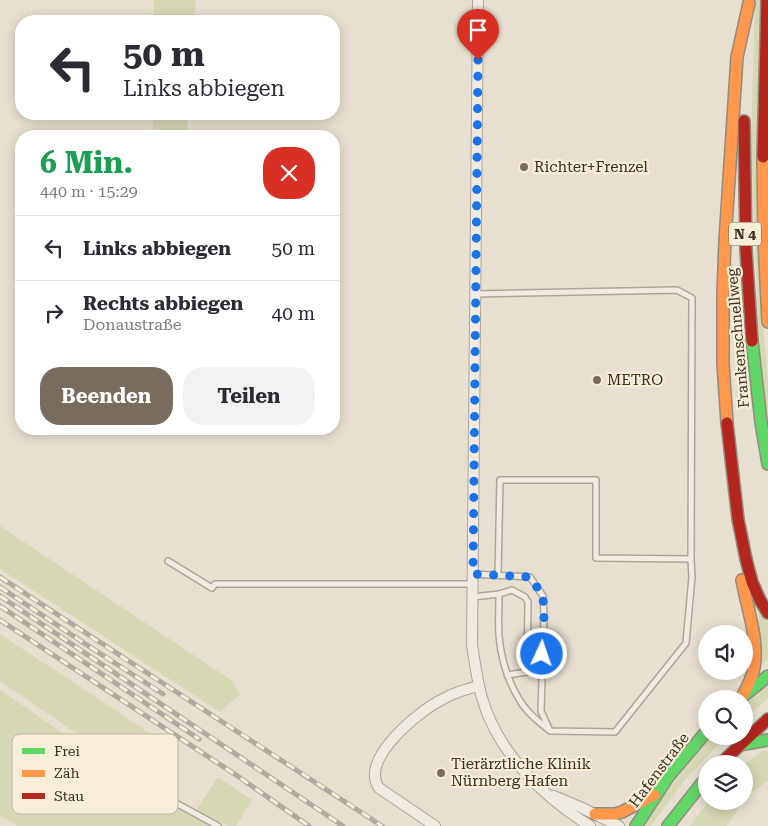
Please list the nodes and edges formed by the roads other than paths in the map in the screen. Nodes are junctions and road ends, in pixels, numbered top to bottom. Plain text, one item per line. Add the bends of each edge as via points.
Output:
1 (478, 0) edge
2 (749, 2) edge
3 (767, 9) edge
4 (476, 294) junction
5 (768, 322) edge
6 (768, 464) edge
7 (738, 519) junction
8 (691, 559) junction
9 (168, 561) dead end
10 (473, 574) junction
11 (498, 575) junction
12 (473, 584) junction
13 (499, 594) junction
14 (472, 597) junction
15 (768, 613) edge
16 (507, 675) junction
17 (768, 676) edge
18 (479, 686) junction
19 (744, 690) edge
20 (751, 690) edge
21 (768, 719) edge
22 (550, 731) junction
23 (753, 732) edge
24 (768, 740) edge
25 (698, 741) edge
26 (753, 743) edge
27 (739, 745) edge
28 (729, 755) edge
29 (698, 788) edge
30 (546, 792) junction
31 (656, 794) junction
32 (178, 804) edge
33 (595, 814) junction
34 (218, 826) edge
35 (435, 826) edge
36 (590, 826) edge
37 (619, 826) edge
38 (636, 826) edge
39 (668, 826) edge

1 - 4 street
2 - 6 main road, Frankenschnellweg / N 4 via 744,116 748,300
2 - 7 main road via 737,57 724,241 725,404
3 - 5 main road, Frankenschnellweg / N 4 via 763,222
4 - 8 lane via 677,290 692,298
4 - 10 street
7 - 15 main road via 750,575
7 - 19 main road via 740,571 755,655
8 - 11 lane via 596,558 596,480 500,480
8 - 22 lane via 686,644 615,732
9 - 12 lane via 212,588 215,584
10 - 11 lane
10 - 12 street
11 - 22 lane via 530,577 543,596 541,711
12 - 14 street
13 - 14 lane
13 - 16 lane via 499,637
13 - 16 lane via 512,590 528,602 527,672
14 - 18 street via 472,645
16 - 22 lane via 524,707
17 - 20 main road
18 - 30 street via 487,712 506,749
18 - 35 street via 458,691 424,710 400,731 377,764 375,778 379,788
21 - 23 main road
24 - 26 main road
25 - 31 main road, Hafenstraße
27 - 28 main road
29 - 39 main road
30 - 33 street
30 - 36 street
31 - 33 main road via 622,812
31 - 38 main road, Hafenstraße
32 - 34 lane
33 - 37 street

